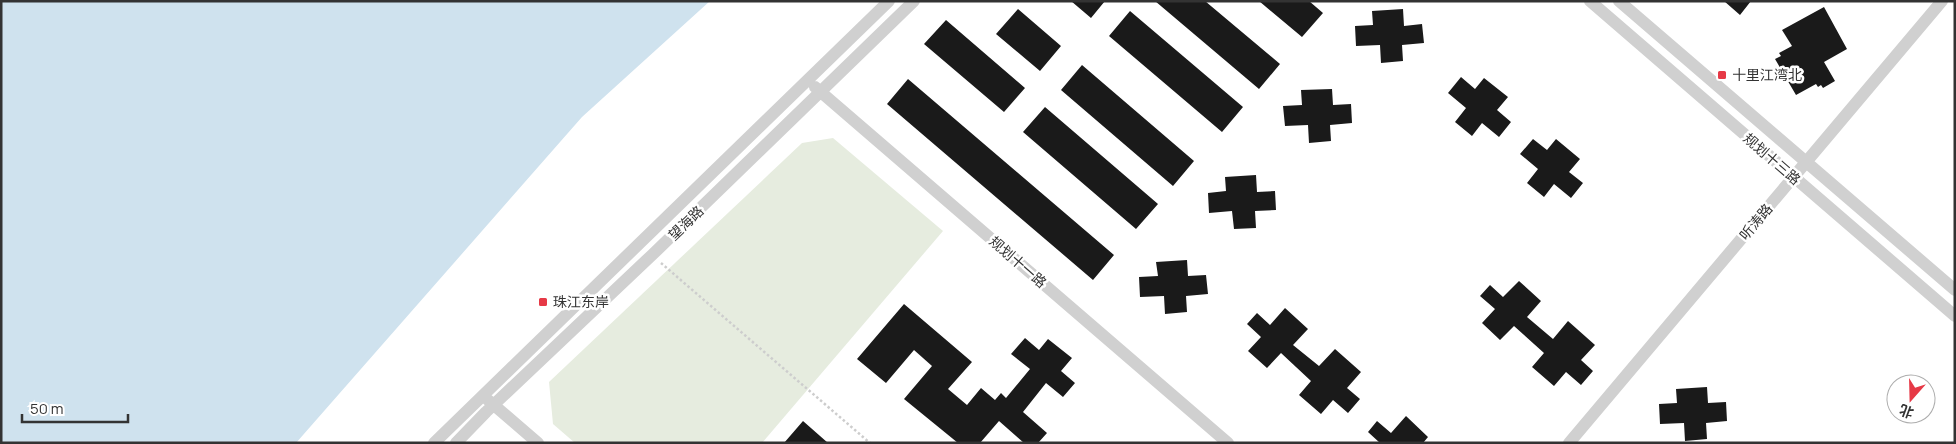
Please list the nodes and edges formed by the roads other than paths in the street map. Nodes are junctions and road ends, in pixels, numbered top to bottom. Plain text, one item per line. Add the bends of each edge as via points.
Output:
1 (889, 1) edge
2 (914, 1) edge
3 (1590, 1) edge
4 (1619, 1) edge
5 (1942, 1) edge
6 (807, 80) junction
7 (821, 92) junction
8 (1807, 163) junction
9 (1794, 177) junction
10 (1955, 290) edge
11 (1955, 316) edge
12 (483, 395) junction
13 (494, 405) junction
14 (434, 443) edge
15 (456, 443) edge
16 (538, 443) edge
17 (1228, 443) edge
18 (1569, 443) edge

1 - 6 street, 望海路
2 - 7 street, 望海路
3 - 9 street, 规划十三路
4 - 8 street, 规划十三路
5 - 8 street, 听涛路
6 - 7 street, 规划十一路
6 - 12 street, 望海路
7 - 13 street, 望海路
7 - 17 street, 规划十一路
8 - 9 street, 听涛路
8 - 10 street, 规划十三路
9 - 11 street, 规划十三路
9 - 18 street, 听涛路
12 - 13 street
12 - 14 street, 望海路
13 - 15 street, 望海路
13 - 16 street

